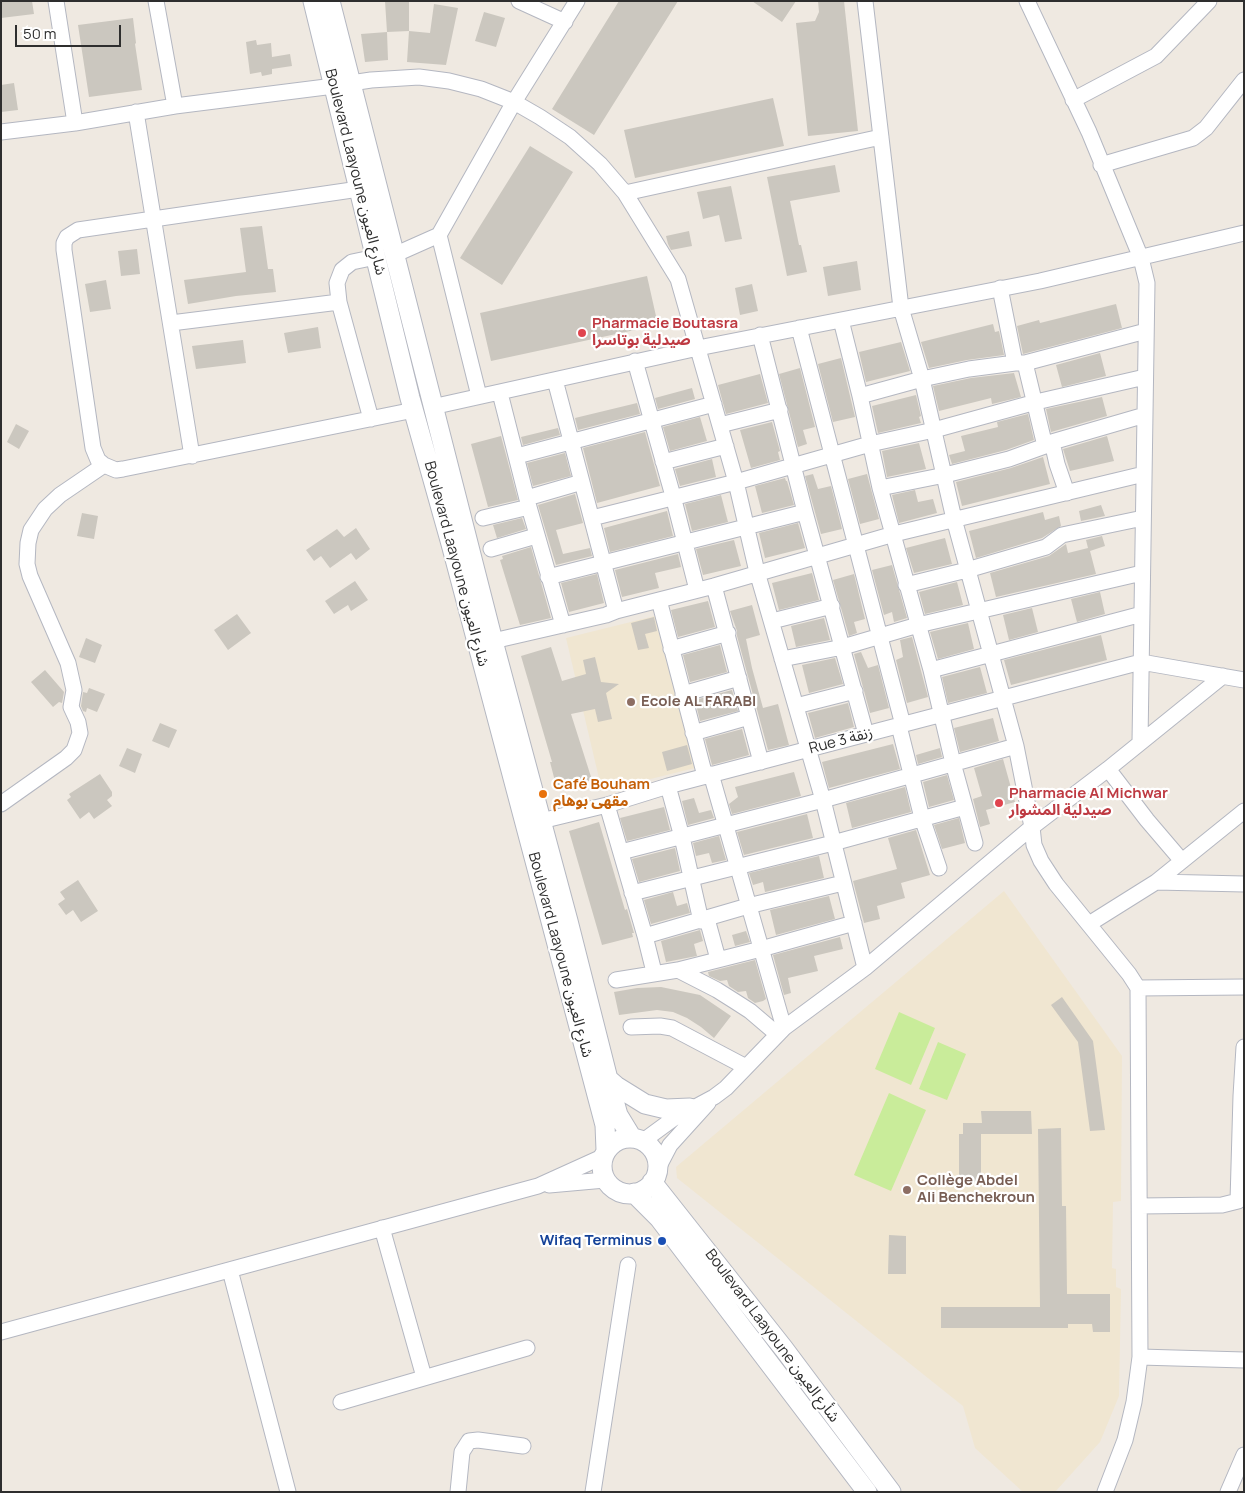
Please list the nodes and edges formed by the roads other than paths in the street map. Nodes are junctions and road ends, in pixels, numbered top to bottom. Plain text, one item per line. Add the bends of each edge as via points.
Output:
1 (56, 1) edge
2 (156, 1) edge
3 (313, 1) edge
4 (330, 1) edge
5 (519, 1) edge
6 (577, 1) edge
7 (865, 1) edge
8 (1027, 1) edge
9 (1209, 1) edge
10 (565, 22) junction
11 (1244, 80) edge
12 (342, 85) junction
13 (1073, 100) junction
14 (514, 102) junction
15 (175, 106) junction
16 (136, 112) junction
17 (75, 123) junction
18 (1, 132) edge
19 (881, 137) junction
20 (1102, 165) junction
21 (359, 189) junction
22 (625, 193) junction
23 (154, 220) junction
24 (1244, 233) edge
25 (439, 236) junction
26 (385, 256) junction
27 (1141, 258) junction
28 (1000, 288) junction
29 (339, 302) junction
30 (901, 308) junction
31 (841, 320) junction
32 (171, 323) junction
33 (799, 328) junction
34 (1146, 331) junction
35 (760, 335) junction
36 (698, 348) junction
37 (634, 361) junction
38 (1020, 363) junction
39 (1145, 377) junction
40 (922, 379) junction
41 (555, 380) junction
42 (500, 392) junction
43 (479, 396) junction
44 (860, 396) junction
45 (1036, 402) junction
46 (714, 404) junction
47 (432, 406) junction
48 (414, 410) junction
49 (780, 410) junction
50 (1145, 415) junction
51 (371, 419) junction
52 (651, 420) junction
53 (720, 425) junction
54 (934, 430) junction
55 (572, 442) junction
56 (870, 444) junction
57 (1048, 444) junction
58 (726, 446) junction
59 (832, 455) junction
60 (192, 456) junction
61 (517, 456) junction
62 (663, 462) junction
63 (104, 465) junction
64 (794, 465) junction
65 (1144, 474) junction
66 (945, 475) junction
67 (582, 482) junction
68 (736, 482) junction
69 (880, 488) junction
70 (1067, 493) junction
71 (673, 496) junction
72 (528, 502) junction
73 (805, 512) junction
74 (483, 518) dead end
75 (592, 518) junction
76 (1143, 518) junction
77 (954, 519) junction
78 (746, 527) junction
79 (894, 534) junction
80 (536, 536) junction
81 (686, 543) junction
82 (857, 544) junction
83 (491, 549) dead end
84 (818, 554) junction
85 (604, 563) junction
86 (967, 570) junction
87 (757, 572) junction
88 (1142, 573) junction
89 (548, 577) junction
90 (906, 585) junction
91 (714, 586) junction
92 (697, 590) junction
93 (659, 600) junction
94 (832, 606) junction
95 (616, 611) junction
96 (979, 611) junction
97 (1142, 614) junction
98 (772, 621) junction
99 (562, 625) junction
100 (918, 625) junction
101 (728, 634) junction
102 (879, 636) junction
103 (492, 641) junction
104 (843, 647) junction
105 (671, 649) junction
106 (991, 653) junction
107 (782, 659) junction
108 (1141, 662) junction
109 (931, 670) junction
110 (1237, 675) edge
111 (739, 678) junction
112 (855, 691) junction
113 (683, 694) junction
114 (1004, 698) junction
115 (796, 706) junction
116 (941, 714) junction
117 (749, 717) junction
118 (901, 725) junction
119 (693, 733) junction
120 (866, 734) junction
121 (1140, 742) junction
122 (1016, 746) junction
123 (808, 750) junction
124 (761, 762) junction
125 (953, 764) junction
126 (1108, 768) junction
127 (708, 775) junction
128 (912, 775) junction
129 (668, 786) junction
130 (823, 800) junction
131 (1, 804) edge
132 (607, 805) junction
133 (965, 807) junction
134 (1244, 811) edge
135 (922, 818) junction
136 (541, 821) junction
137 (726, 825) junction
138 (1032, 827) junction
139 (682, 837) junction
140 (833, 843) junction
141 (976, 843) dead end
142 (621, 852) junction
143 (1182, 861) junction
144 (738, 867) junction
145 (939, 868) dead end
146 (691, 877) junction
147 (1156, 882) junction
148 (843, 883) junction
149 (1244, 884) edge
150 (632, 893) junction
151 (748, 906) junction
152 (704, 920) junction
153 (854, 923) junction
154 (1089, 924) junction
155 (645, 936) junction
156 (761, 949) junction
157 (718, 959) junction
158 (865, 968) junction
159 (678, 970) junction
160 (654, 972) junction
161 (616, 980) dead end
162 (1244, 987) edge
163 (1138, 988) junction
164 (631, 1027) dead end
165 (781, 1031) junction
166 (1244, 1047) edge
167 (746, 1067) junction
168 (608, 1079) junction
169 (1242, 1094) edge
170 (714, 1097) junction
171 (690, 1108) junction
172 (637, 1140) junction
173 (604, 1153) junction
174 (655, 1175) junction
175 (605, 1180) junction
176 (538, 1186) junction
177 (634, 1193) junction
178 (1241, 1198) edge
179 (1140, 1206) junction
180 (382, 1228) junction
181 (628, 1265) dead end
182 (230, 1270) junction
183 (1, 1332) edge
184 (527, 1348) dead end
185 (1140, 1357) junction
186 (1244, 1360) edge
187 (424, 1377) junction
188 (341, 1402) dead end
189 (523, 1446) dead end
190 (1244, 1455) edge
191 (288, 1492) edge
192 (458, 1492) edge
193 (593, 1492) edge
194 (867, 1492) edge
195 (890, 1492) edge
196 (1104, 1492) edge
197 (1228, 1492) edge

1 - 17 street
2 - 15 street
3 - 12 street, Boulevard Laayoune شارع العيون
4 - 12 street, Boulevard Laayoune شارع العيون
5 - 10 street
6 - 10 street
7 - 19 street
8 - 13 street
9 - 13 street via 1156,56
10 - 14 street
11 - 20 street via 1206,128 1193,138
12 - 14 street via 419,77 473,87
12 - 15 street
12 - 21 street, Boulevard Laayoune شارع العيون
12 - 26 street, Boulevard Laayoune شارع العيون
13 - 20 street
14 - 22 street via 570,137
14 - 25 street
15 - 16 street
16 - 17 street
16 - 23 street
17 - 18 street
19 - 22 street
19 - 30 street
20 - 27 street
21 - 23 street
21 - 26 street, Boulevard Laayoune شارع العيون
22 - 36 street via 678,279
23 - 32 street
23 - 63 street via 78,230 64,243 91,439 95,454
24 - 27 street
25 - 26 street
25 - 43 street
26 - 29 street via 352,262 342,270 337,283
26 - 47 street, Boulevard Laayoune شارع العيون
26 - 48 street, Boulevard Laayoune شارع العيون
27 - 28 street
27 - 34 street via 1147,283
28 - 30 street
28 - 38 street
29 - 32 street
29 - 51 street
30 - 31 street
30 - 40 street
31 - 33 street
31 - 44 street
32 - 60 street
33 - 35 street
33 - 59 street
34 - 38 street
34 - 39 street
35 - 36 street
35 - 49 street
36 - 37 street
36 - 46 street
37 - 41 street
37 - 52 street
38 - 40 street
38 - 45 street
39 - 45 street
39 - 50 street
40 - 44 street
40 - 54 street
41 - 42 street
41 - 55 street
42 - 43 street
42 - 61 street
43 - 47 street
44 - 56 street
45 - 54 street
45 - 57 street
46 - 52 street
46 - 53 street
47 - 103 street, Boulevard Laayoune شارع العيون
48 - 51 street
48 - 173 street, Boulevard Laayoune شارع العيون via 605,1125
49 - 53 street
49 - 64 street
50 - 57 street
50 - 65 street
51 - 60 street
52 - 55 street
52 - 62 street
53 - 58 street
54 - 56 street
54 - 66 street
55 - 61 street
55 - 67 street
56 - 59 street
56 - 69 street
57 - 66 street
57 - 70 street
58 - 62 street
58 - 68 street
59 - 64 street
59 - 82 street
60 - 63 street via 123,469
61 - 72 street
62 - 71 street
63 - 131 street via 45,509 31,530 28,543 30,576 68,663 74,690 71,707 80,733 74,750 66,758
64 - 68 street
64 - 73 street
65 - 70 street
65 - 76 street
66 - 69 street
66 - 77 street
67 - 72 street
67 - 75 street
68 - 71 street
68 - 78 street
69 - 79 street
70 - 77 street
71 - 75 street
71 - 81 street
72 - 74 street
72 - 80 street
73 - 78 street
73 - 84 street
75 - 85 street
76 - 86 street via 1062,535 1046,547
76 - 88 street
77 - 79 street
77 - 86 street
78 - 81 street
78 - 87 street
79 - 82 street
79 - 90 street
80 - 83 street
80 - 89 street
81 - 85 street
81 - 92 street
82 - 84 street
82 - 102 street
84 - 87 street
84 - 94 street
85 - 89 street
85 - 95 street
86 - 90 street
86 - 96 street
87 - 91 street
87 - 98 street
88 - 96 street
88 - 97 street
89 - 99 street
90 - 100 street
91 - 92 street
91 - 101 street
92 - 93 street
93 - 95 street
93 - 105 street
94 - 98 street
94 - 104 street
95 - 99 street
96 - 100 street
96 - 106 street
97 - 106 street
97 - 108 street
98 - 107 street
99 - 103 street
100 - 102 street
100 - 109 street
101 - 105 street
101 - 111 street
102 - 104 street
102 - 118 street
103 - 136 street, Boulevard Laayoune شارع العيون
104 - 107 street
104 - 112 street
105 - 113 street
106 - 109 street
106 - 114 street
107 - 115 street
108 - 110 street
108 - 114 street, Rue 3 زنقة
108 - 121 street
109 - 116 street
110 - 121 street
111 - 113 street
111 - 117 street
112 - 115 street
112 - 120 street
113 - 119 street
114 - 116 street, Rue 3 زنقة
114 - 122 street
115 - 123 street
116 - 118 street, Rue 3 زنقة
116 - 125 street
117 - 119 street
117 - 124 street
118 - 120 street, Rue 3 زنقة
118 - 128 street
119 - 127 street
120 - 123 street, Rue 3 زنقة
121 - 126 street
122 - 125 street
122 - 138 street
123 - 124 street, Rue 3 زنقة
123 - 130 street
124 - 127 street, Rue 3 زنقة
125 - 128 street
125 - 133 street
126 - 138 street
126 - 143 street
127 - 129 street, Rue 3 زنقة
127 - 137 street
128 - 130 street
128 - 135 street
129 - 132 street, Rue 3 زنقة
129 - 139 street
130 - 137 street
130 - 140 street
132 - 136 street, Rue 3 زنقة
132 - 142 street
133 - 135 street
133 - 141 street
134 - 143 street
135 - 140 street
135 - 145 street
136 - 168 street, Boulevard Laayoune شارع العيون
137 - 139 street
137 - 144 street
138 - 154 street via 1034,845 1041,861
138 - 158 street
139 - 142 street
139 - 146 street
140 - 144 street
140 - 148 street
142 - 150 street
143 - 147 street
144 - 146 street
144 - 151 street
146 - 150 street
146 - 152 street
147 - 149 street
147 - 154 street
148 - 151 street
148 - 153 street
150 - 155 street
151 - 152 street
151 - 156 street
152 - 155 street
152 - 157 street
153 - 156 street
153 - 158 street
154 - 163 street
155 - 160 street
156 - 157 street
156 - 165 street
157 - 159 street
158 - 165 street
159 - 160 street
159 - 165 street via 717,990
160 - 161 street
162 - 163 street
163 - 179 street
164 - 167 street via 672,1028
165 - 167 street
166 - 169 street
167 - 170 street
168 - 171 street via 645,1104 666,1109
168 - 172 street, Boulevard Laayoune شارع العيون via 618,1115
169 - 178 street
170 - 171 street
170 - 174 street via 670,1144
171 - 172 street
172 - 173 street via 618,1140
172 - 174 street via 651,1148 656,1157
173 - 175 street via 602,1169
173 - 176 street
174 - 177 street via 644,1189
174 - 195 street, Boulevard Laayoune شأرع العيون
175 - 176 street
175 - 177 street via 620,1192
176 - 180 street
177 - 194 street, Boulevard Laayoune شأرع العيون via 659,1218
178 - 179 street via 1222,1205
179 - 185 street
180 - 182 street
180 - 187 street
181 - 193 street
182 - 183 street
182 - 191 street
184 - 187 street
185 - 186 street
185 - 196 street via 1125,1440
187 - 188 street
189 - 192 street via 469,1441 462,1452
190 - 197 street

